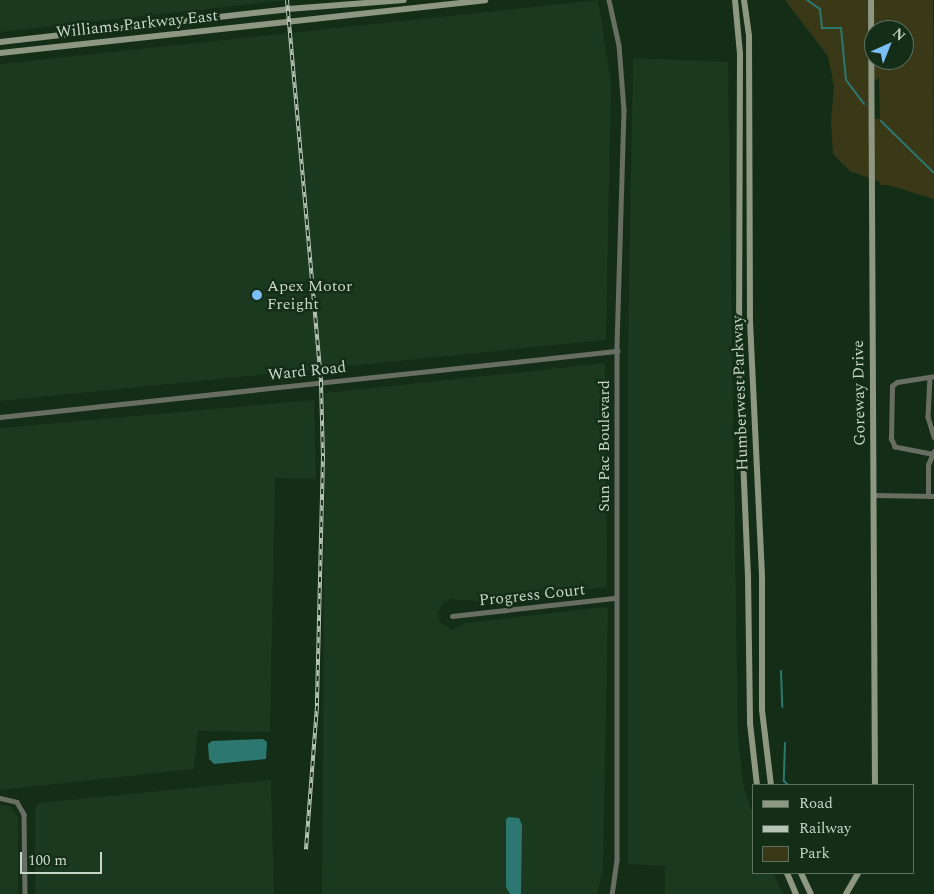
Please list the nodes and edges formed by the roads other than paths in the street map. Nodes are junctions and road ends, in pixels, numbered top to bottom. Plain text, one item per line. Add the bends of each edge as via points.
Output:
1 (404, 0) edge
2 (486, 0) edge
3 (609, 0) edge
4 (735, 0) edge
5 (744, 0) edge
6 (871, 0) edge
7 (0, 42) edge
8 (0, 53) edge
9 (616, 351) junction
10 (932, 377) edge
11 (0, 417) edge
12 (934, 436) edge
13 (932, 452) edge
14 (874, 495) junction
15 (931, 496) edge
16 (616, 598) junction
17 (452, 616) dead end
18 (757, 784) edge
19 (771, 784) edge
20 (875, 784) edge
21 (0, 798) edge
22 (787, 874) edge
23 (801, 874) edge
24 (857, 874) edge
25 (25, 894) edge
26 (612, 894) edge
27 (796, 894) edge
28 (811, 894) edge
29 (846, 894) edge

1 - 7 main road, Williams Parkway East via 288,9
2 - 8 main road, Williams Parkway East
3 - 9 street, Sun Pac Boulevard via 620,45 624,107
4 - 18 main road, Humberwest Parkway via 740,54 739,362 750,723
5 - 19 main road, Humberwest Parkway via 750,45 750,321 762,576 762,710
6 - 14 main road, Goreway Drive
9 - 11 street, Ward Road
9 - 16 street, Sun Pac Boulevard
10 - 12 street via 928,417
10 - 13 street via 897,382 892,386 891,439 895,447
13 - 15 street
14 - 15 street
14 - 20 main road, Goreway Drive
16 - 17 street, Progress Court
16 - 26 street, Sun Pac Boulevard via 617,860
21 - 25 street via 17,802 24,814
22 - 27 main road
23 - 28 main road
24 - 29 main road

